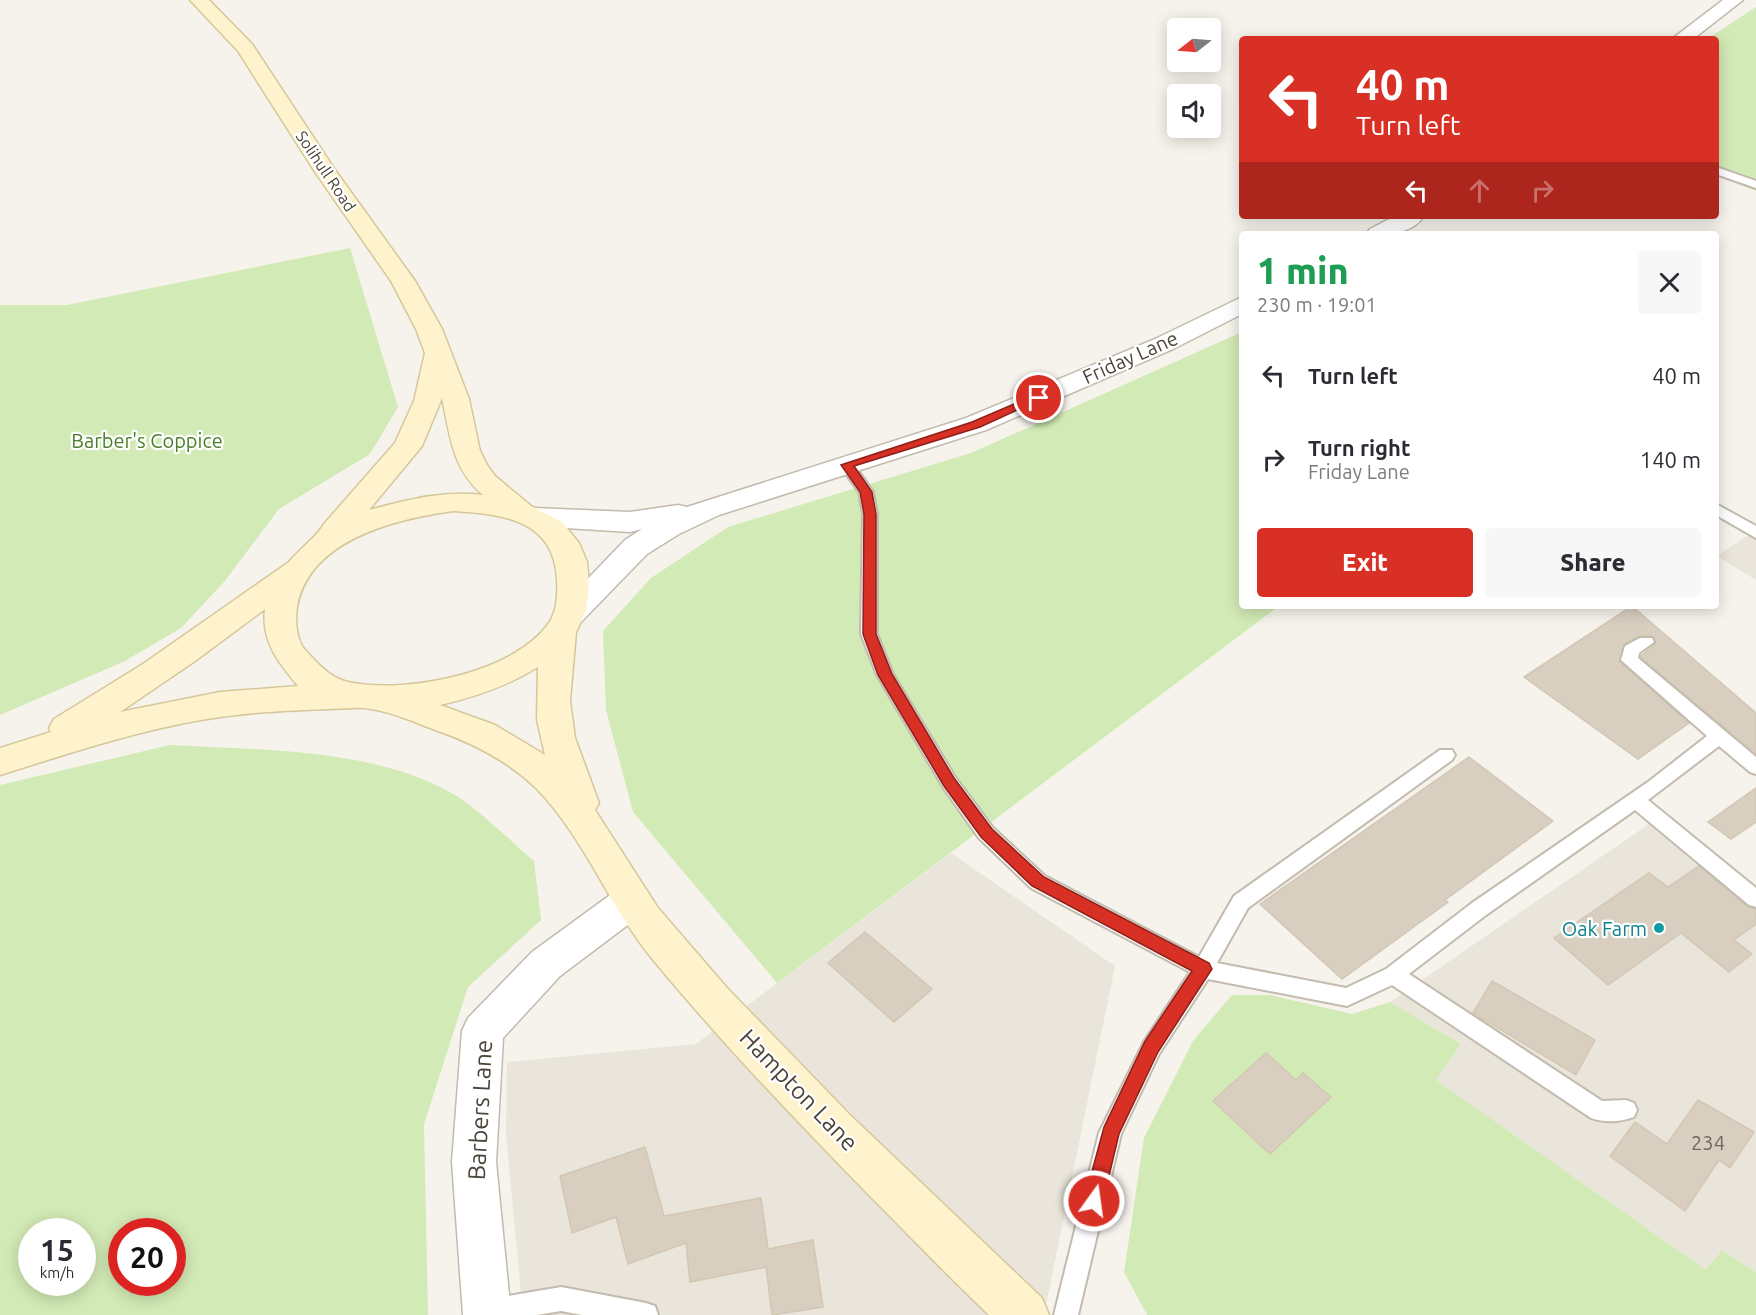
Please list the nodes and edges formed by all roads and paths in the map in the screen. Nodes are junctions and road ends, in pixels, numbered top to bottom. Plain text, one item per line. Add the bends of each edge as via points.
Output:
1 (199, 0) edge
2 (1734, 0) edge
3 (1685, 36) edge
4 (1719, 171) edge
5 (1756, 185) edge
6 (1407, 219) edge
7 (1384, 231) edge
8 (1239, 306) edge
9 (438, 353) junction
10 (847, 465) junction
11 (709, 508) junction
12 (1719, 510) edge
13 (528, 514) junction
14 (1756, 533) edge
15 (322, 546) junction
16 (297, 569) junction
17 (565, 623) junction
18 (1646, 642) dead end
19 (368, 699) junction
20 (1718, 737) junction
21 (1446, 755) dead end
22 (6, 760) edge
23 (1756, 767) edge
24 (1635, 800) junction
25 (598, 844) junction
26 (1756, 899) edge
27 (632, 901) junction
28 (1203, 969) junction
29 (1393, 975) junction
30 (1626, 1110) dead end
31 (486, 1314) edge
32 (646, 1315) edge
33 (1025, 1315) edge
34 (1066, 1315) edge

1 - 9 main road, Solihull Road via 245,48 403,281
2 - 3 street
4 - 5 lane
6 - 7 street
8 - 10 street, Friday Lane via 1164,344 976,424
9 - 13 main road, Solihull Road via 456,399 466,451 474,467 501,497
9 - 15 main road via 428,401 408,446
10 - 11 street, Friday Lane
10 - 28 lane via 866,492 870,514 869,634 885,675 949,782 986,833 1038,882
11 - 13 street, Friday Lane via 630,522
11 - 17 street, Friday Lane via 636,547
12 - 14 lane
13 - 15 main road via 481,503 426,505 373,520
13 - 17 main road, Solihull Road via 553,531 570,557 574,577
15 - 16 main road
16 - 19 main road via 280,609 280,629 294,663 327,687
16 - 22 main road via 150,677
17 - 19 main road via 541,651 489,678 424,696
17 - 25 main road, Hampton Lane via 552,681 551,710 556,738
18 - 20 lane via 1631,650 1629,660
19 - 22 main road via 254,701 204,707 133,721
19 - 25 main road, Hampton Lane via 468,727 514,750 557,786
20 - 23 lane
20 - 24 lane
21 - 28 lane via 1241,902
24 - 26 lane
24 - 29 lane via 1479,909
25 - 27 main road, Hampton Lane
27 - 31 street, Barbers Lane via 546,964 483,1031 474,1162
27 - 33 main road, Hampton Lane via 690,975 817,1112
28 - 29 lane via 1347,997
28 - 34 lane via 1152,1047 1110,1133
29 - 30 lane via 1599,1111
31 - 32 lane via 561,1299

